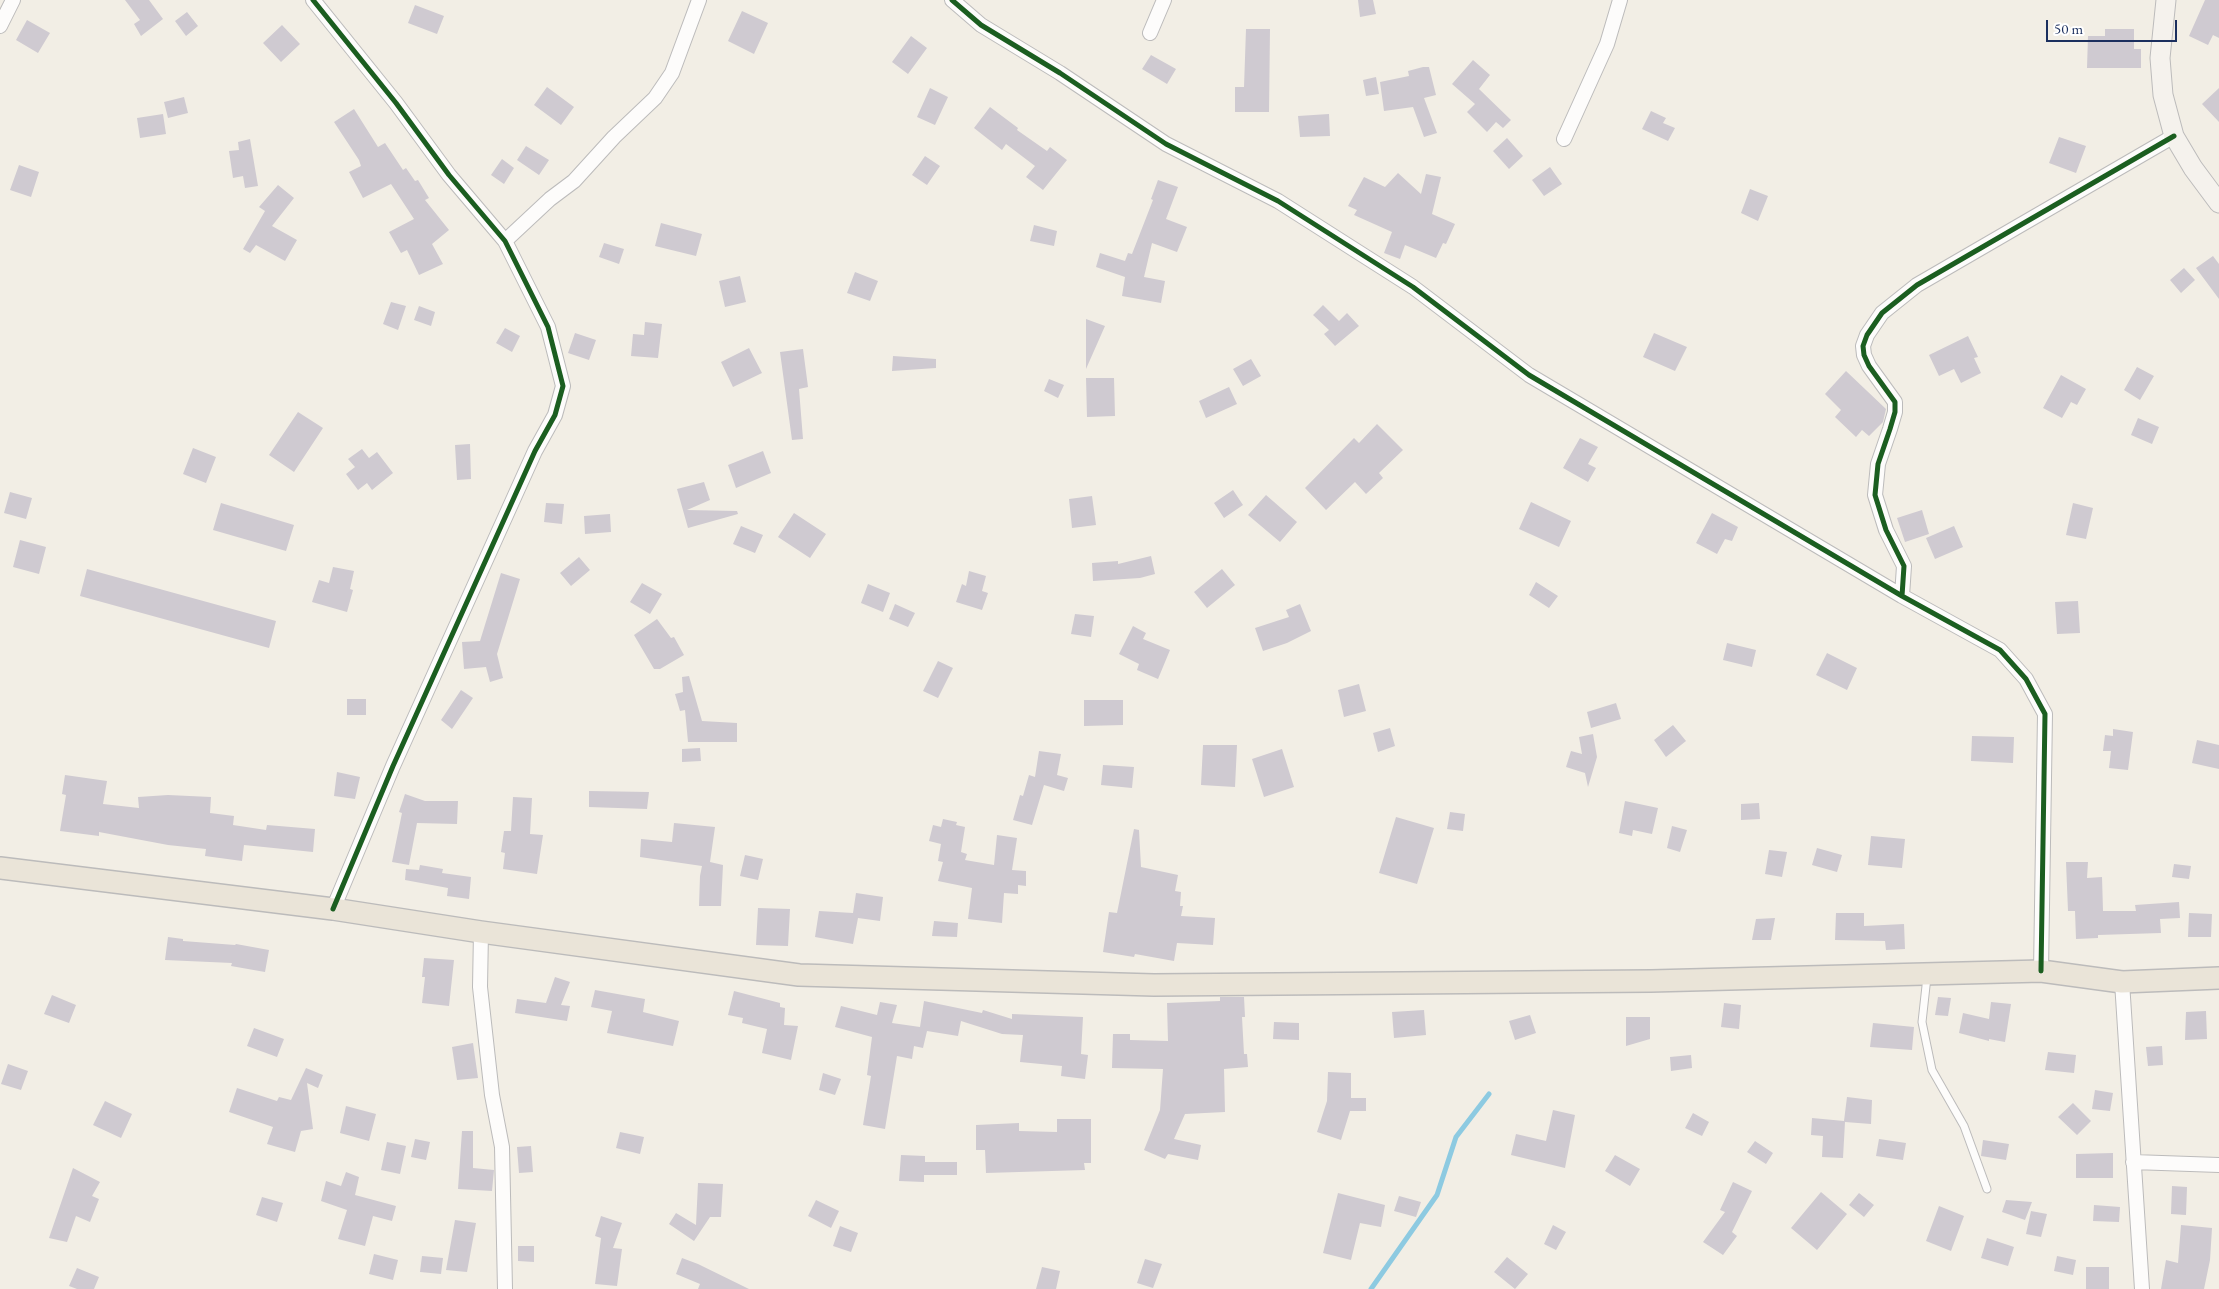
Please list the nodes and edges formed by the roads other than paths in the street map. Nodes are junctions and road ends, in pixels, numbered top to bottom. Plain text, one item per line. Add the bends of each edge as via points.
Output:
1 (13, 0) edge
2 (313, 0) edge
3 (699, 0) edge
4 (952, 0) edge
5 (1164, 0) edge
6 (1620, 0) edge
7 (2166, 0) edge
8 (0, 26) edge
9 (1150, 33) dead end
10 (2174, 136) junction
11 (1564, 138) dead end
12 (2219, 204) edge
13 (505, 241) junction
14 (1902, 596) junction
15 (0, 868) edge
16 (332, 909) junction
17 (481, 932) junction
18 (2041, 971) junction
19 (1927, 975) junction
20 (2219, 978) edge
21 (2122, 982) junction
22 (2133, 1162) junction
23 (2219, 1165) edge
24 (1987, 1189) dead end
25 (505, 1289) edge
26 (2142, 1289) edge

1 - 8 street
2 - 13 street via 449,175
3 - 13 street via 672,73 655,98 614,136 574,181
4 - 14 street via 981,26 1060,73 1166,144 1278,201 1413,287 1529,374
5 - 9 street
6 - 11 street via 1607,44
7 - 10 main road via 2160,58 2163,95
10 - 12 main road
10 - 14 street via 1916,286 1882,313 1867,335 1864,355 1895,402 1895,412 1878,464 1875,495 1886,530 1904,566
13 - 16 street via 548,327 563,386 555,414 392,766
14 - 18 street via 2000,650 2026,679 2045,714
15 - 16 main road
16 - 17 main road
17 - 19 main road via 799,976 1154,985
17 - 25 street via 480,987 492,1095 502,1147
18 - 19 main road
18 - 21 main road
19 - 24 lane via 1922,1022 1932,1070 1964,1126
20 - 21 main road
21 - 22 street
22 - 23 street
22 - 26 street

